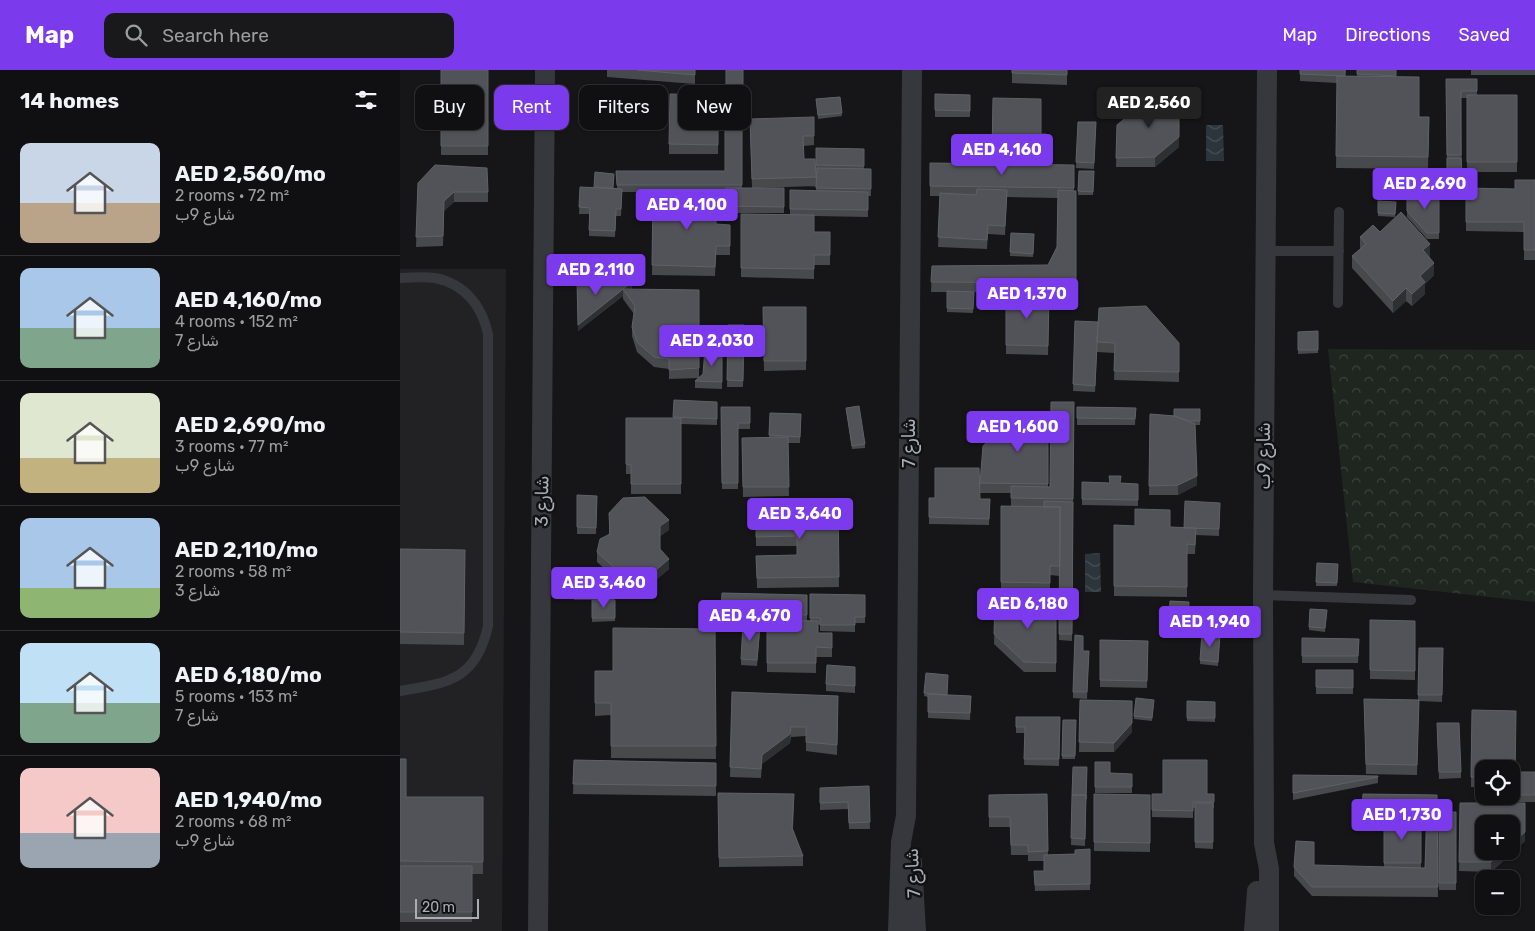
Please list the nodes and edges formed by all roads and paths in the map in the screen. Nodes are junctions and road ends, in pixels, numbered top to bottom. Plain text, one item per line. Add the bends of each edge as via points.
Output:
1 (546, 70) edge
2 (912, 70) edge
3 (1267, 70) edge
4 (1339, 212) dead end
5 (1266, 251) junction
6 (1338, 251) junction
7 (400, 278) edge
8 (1338, 304) dead end
9 (1263, 595) junction
10 (1411, 600) dead end
11 (400, 690) edge
12 (906, 816) junction
13 (1264, 842) junction
14 (538, 931) edge
15 (898, 931) edge
16 (916, 931) edge
17 (1254, 931) edge
18 (1269, 931) edge

1 - 14 street, شارع 3
2 - 12 street, شارع 7
3 - 5 street, شارع 9ب
4 - 6 lane
5 - 6 lane
5 - 9 street, شارع 9ب
6 - 8 lane
7 - 11 lane via 447,281 470,297 485,320 488,334 488,626 478,656 454,678 439,684
9 - 10 lane
9 - 13 street, شارع 9ب
12 - 15 street, شارع 7
12 - 16 street, شارع 7 via 911,842
13 - 17 street, شارع 9ب
13 - 18 street, شارع 9ب via 1269,869

